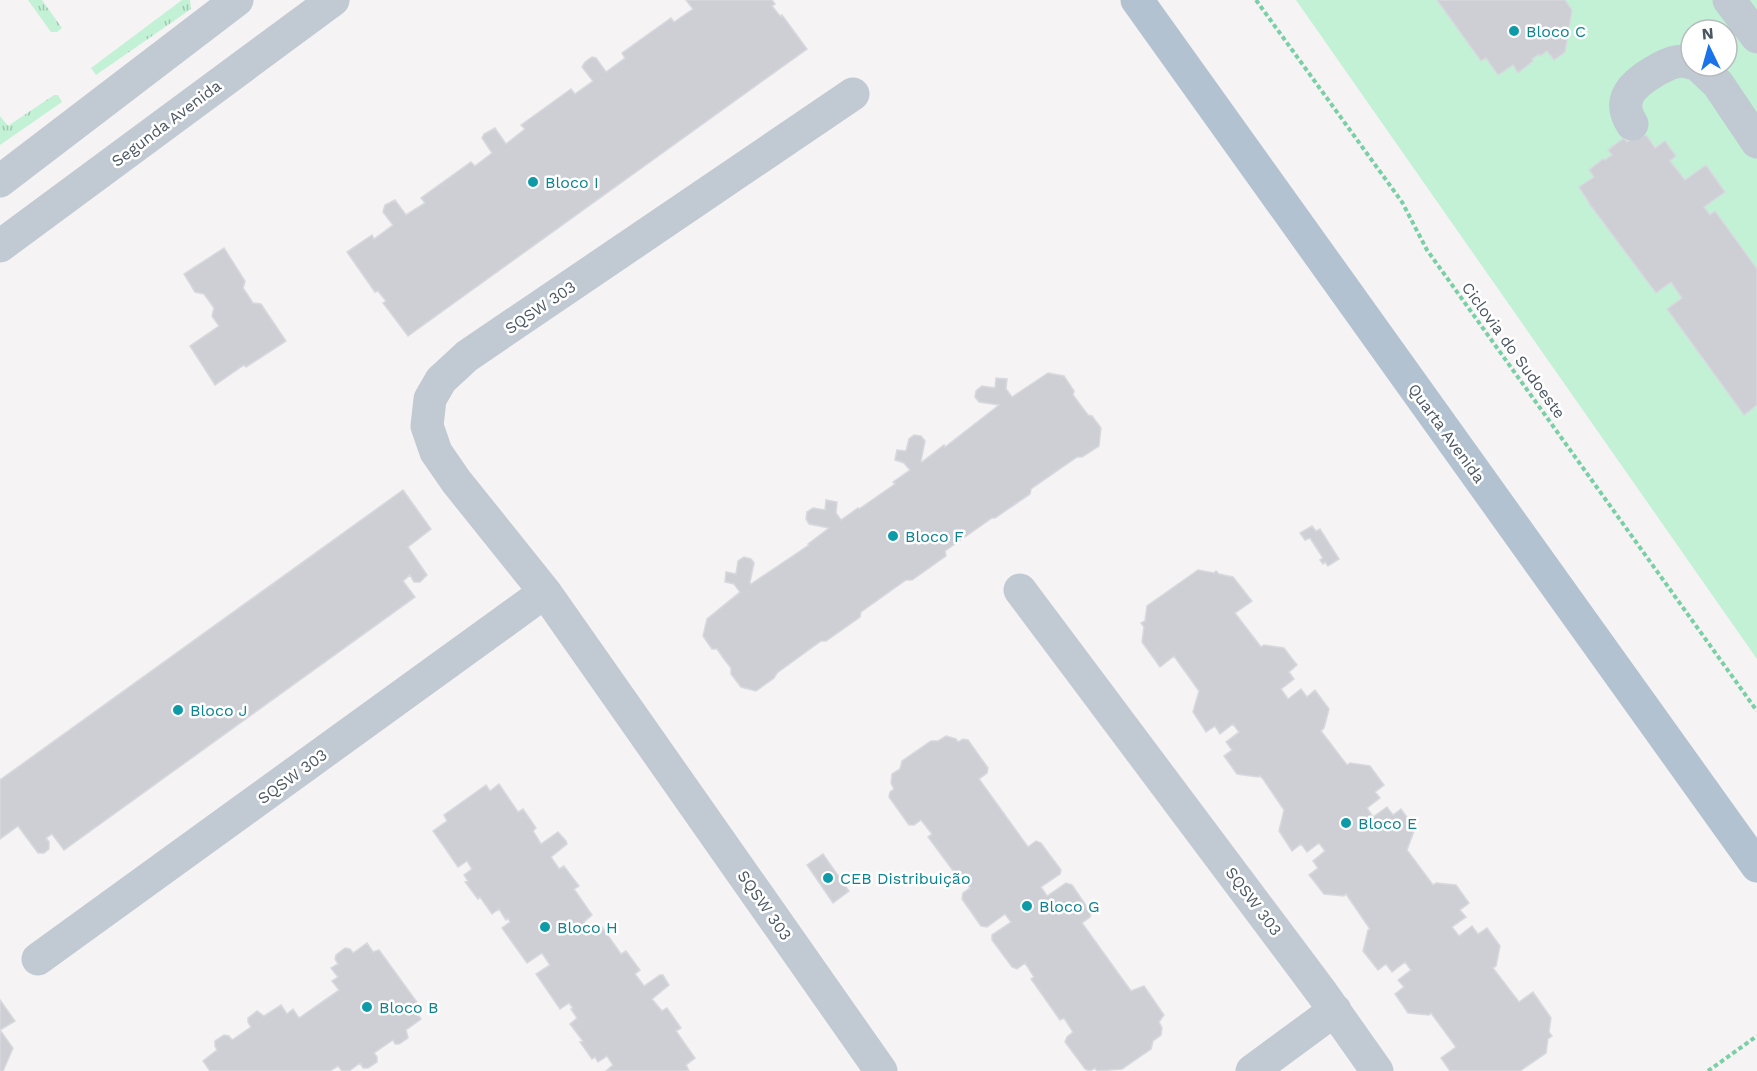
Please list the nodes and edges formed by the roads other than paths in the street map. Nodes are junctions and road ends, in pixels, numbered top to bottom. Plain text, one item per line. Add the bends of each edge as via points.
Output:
1 (237, 0) edge
2 (333, 0) edge
3 (1137, 0) edge
4 (1729, 0) edge
5 (1757, 38) edge
6 (1679, 61) edge
7 (1712, 78) edge
8 (853, 94) dead end
9 (1632, 124) dead end
10 (1757, 142) edge
11 (0, 181) edge
12 (0, 246) edge
13 (1020, 590) dead end
14 (545, 592) junction
15 (1757, 867) edge
16 (38, 959) dead end
17 (1335, 1010) junction
18 (881, 1071) edge
19 (1252, 1071) edge
20 (1377, 1071) edge

1 - 11 street
2 - 12 street, Segunda Avenida
3 - 15 main road, Quarta Avenida
4 - 5 street
6 - 9 street via 1639,80 1630,90 1625,105
7 - 10 street
8 - 14 street, SQSW 303 via 467,356 441,380 430,399 427,426 436,452
13 - 17 street, SQSW 303
14 - 16 street, SQSW 303
14 - 18 street, SQSW 303
17 - 19 street
17 - 20 street, SQSW 303

